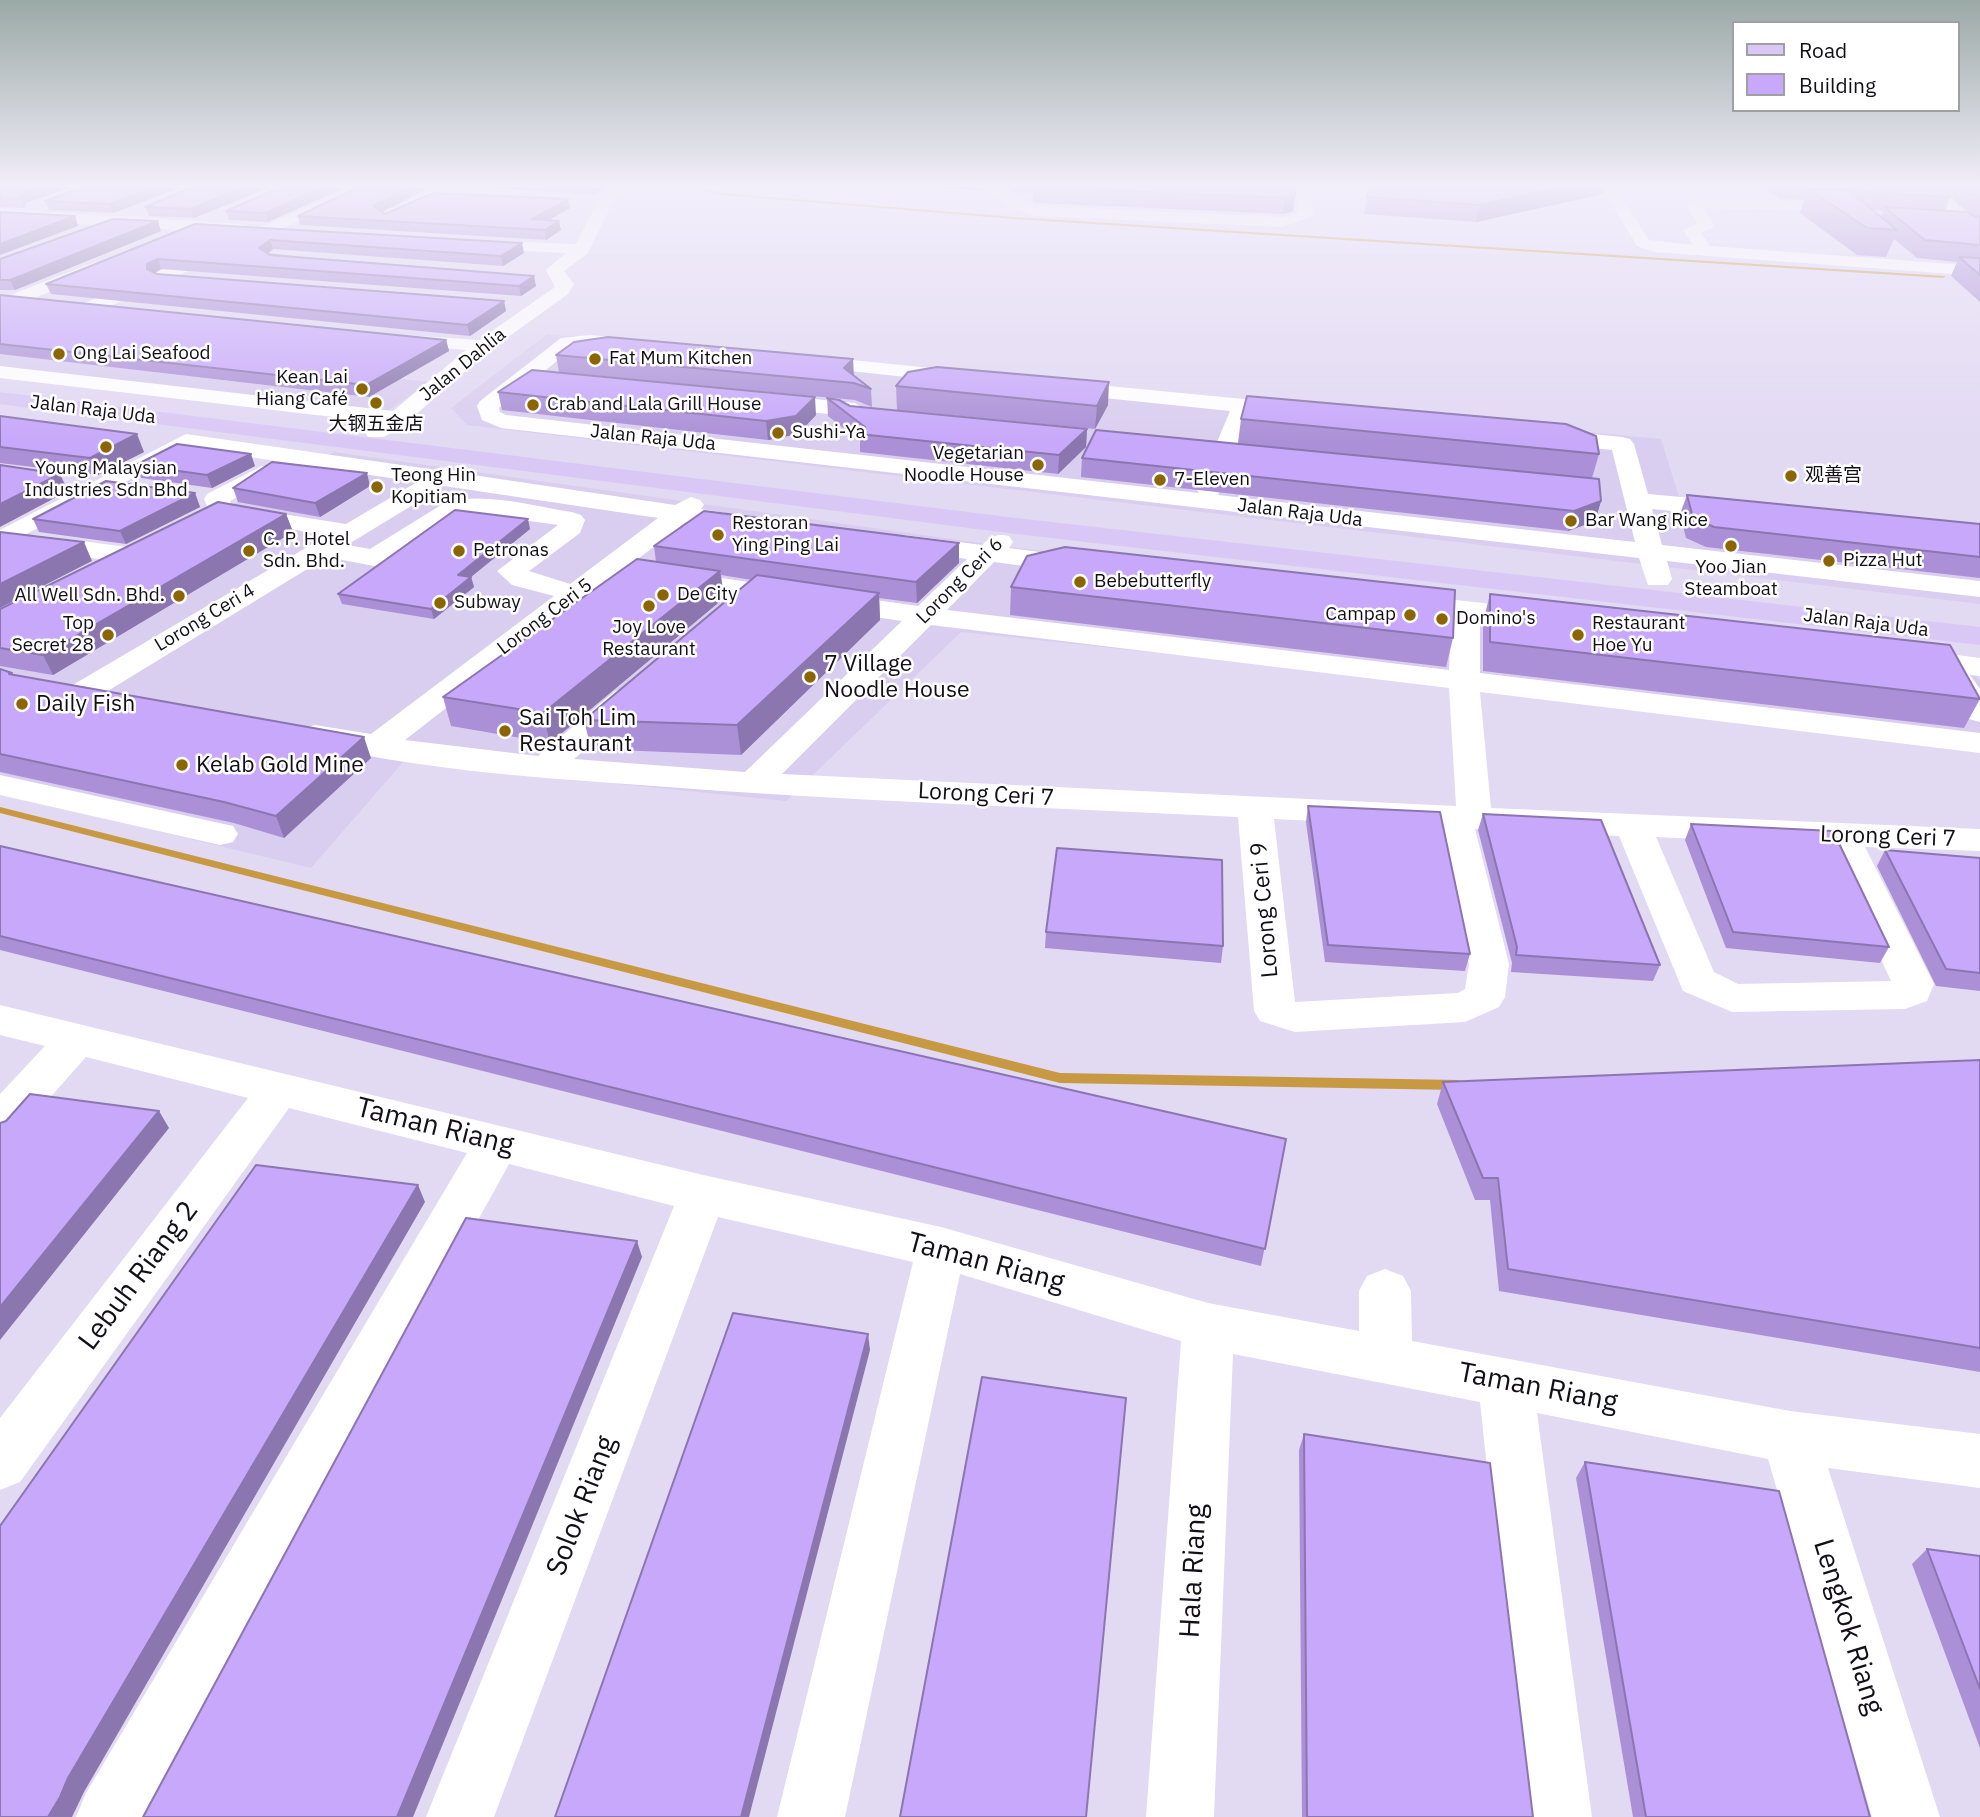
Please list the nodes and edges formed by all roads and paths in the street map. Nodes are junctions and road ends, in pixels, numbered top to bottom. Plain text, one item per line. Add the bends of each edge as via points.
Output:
1 (81, 272) edge
2 (173, 272) edge
3 (554, 272) edge
4 (161, 277) junction
5 (202, 280) edge
6 (8, 298) edge
7 (514, 304) edge
8 (541, 306) junction
9 (92, 307) junction
10 (133, 311) edge
11 (375, 335) edge
12 (483, 346) junction
13 (658, 347) edge
14 (781, 359) edge
15 (890, 370) junction
16 (0, 372) edge
17 (524, 377) junction
18 (551, 380) edge
19 (985, 380) edge
20 (0, 384) edge
21 (1039, 385) edge
22 (0, 398) edge
23 (744, 399) edge
24 (1243, 406) junction
25 (242, 412) junction
26 (1311, 412) edge
27 (879, 417) edge
28 (390, 423) junction
29 (216, 426) junction
30 (837, 430) junction
31 (1527, 434) edge
32 (135, 441) dead end
33 (359, 443) junction
34 (181, 444) junction
35 (1198, 449) edge
36 (1226, 452) junction
37 (1253, 454) edge
38 (472, 457) junction
39 (262, 473) edge
40 (796, 476) junction
41 (440, 478) junction
42 (64, 480) edge
43 (104, 485) junction
44 (714, 487) junction
45 (148, 489) edge
46 (1608, 490) dead end
47 (189, 495) edge
48 (1636, 497) junction
49 (1203, 502) junction
50 (219, 504) junction
51 (673, 512) junction
52 (1760, 512) edge
53 (571, 525) junction
54 (774, 526) edge
55 (1016, 526) junction
56 (348, 532) junction
57 (5, 534) edge
58 (881, 540) edge
59 (147, 545) junction
60 (322, 548) junction
61 (988, 554) junction
62 (1651, 554) junction
63 (1111, 569) edge
64 (607, 570) junction
65 (93, 573) edge
66 (1658, 579) junction
67 (1980, 589) edge
68 (751, 593) junction
69 (576, 594) junction
70 (1370, 599) edge
71 (1466, 611) junction
72 (1980, 614) edge
73 (925, 616) junction
74 (720, 619) edge
75 (1562, 621) edge
76 (1980, 636) edge
77 (1879, 655) edge
78 (1946, 662) junction
79 (1980, 667) edge
80 (648, 679) edge
81 (1464, 683) junction
82 (136, 702) edge
83 (1980, 712) edge
84 (283, 729) edge
85 (1980, 743) edge
86 (376, 746) junction
87 (546, 766) junction
88 (754, 783) junction
89 (0, 785) edge
90 (1255, 808) junction
91 (1464, 817) junction
92 (1632, 824) junction
93 (220, 834) dead end
94 (1841, 835) junction
95 (1980, 840) edge
96 (0, 1020) edge
97 (77, 1039) junction
98 (279, 1089) junction
99 (0, 1124) edge
100 (498, 1142) junction
101 (703, 1194) junction
102 (940, 1248) junction
103 (1385, 1291) dead end
104 (1208, 1326) junction
105 (1386, 1359) junction
106 (1505, 1381) junction
107 (1790, 1437) junction
108 (1980, 1461) edge
109 (0, 1463) edge
110 (110, 1817) edge
111 (460, 1817) edge
112 (811, 1817) edge
113 (1180, 1817) edge
114 (1558, 1817) edge
115 (1906, 1817) edge

1 - 6 street
2 - 4 street
3 - 8 street, Jalan Dahlia via 550,278 565,284
4 - 5 street
4 - 9 street
6 - 9 street
7 - 8 street
8 - 12 street, Jalan Dahlia
9 - 10 street
11 - 12 street
12 - 28 street, Jalan Dahlia
13 - 17 street, Jalan Raja Uda via 568,342
14 - 15 street
15 - 19 street
15 - 30 street
16 - 28 street
17 - 18 street
17 - 30 street, Jalan Raja Uda via 488,406 490,415 519,424
20 - 25 main road, Jalan Raja Uda
21 - 24 street
22 - 29 main road, Jalan Raja Uda
23 - 30 street
24 - 26 street
24 - 36 street
25 - 28 main road, Jalan Raja Uda
25 - 29 street
27 - 30 street
28 - 33 street, Jalan Dahlia
28 - 40 main road, Jalan Raja Uda
29 - 33 main road, Jalan Raja Uda
29 - 34 street
30 - 40 street
30 - 49 street, Jalan Raja Uda
31 - 48 street via 1622,444
32 - 34 street
33 - 38 main road, Jalan Raja Uda
34 - 41 street
34 - 43 street
35 - 36 street
36 - 37 street
36 - 49 street
38 - 41 street, Lorong Ceri 4
38 - 44 main road, Jalan Raja Uda
39 - 50 street
40 - 66 main road, Jalan Raja Uda
41 - 51 street
41 - 56 street, Lorong Ceri 4
42 - 43 street
43 - 45 street
43 - 57 street
44 - 51 street, Lorong Ceri 5
44 - 55 main road, Jalan Raja Uda
46 - 48 street
47 - 50 street
48 - 52 street
48 - 62 street
49 - 62 street, Jalan Raja Uda
50 - 56 street
50 - 59 street
51 - 53 street
51 - 54 street
51 - 64 street, Lorong Ceri 5
53 - 60 street via 572,520 480,506 455,508 374,558
53 - 69 street via 511,571 522,579
55 - 61 street, Lorong Ceri 6
55 - 76 main road, Jalan Raja Uda
56 - 60 street, Lorong Ceri 4
57 - 59 street
58 - 61 street
59 - 65 street
60 - 82 street, Lorong Ceri 4 via 69,690
61 - 63 street
61 - 73 street, Lorong Ceri 6
62 - 66 street
62 - 67 street, Jalan Raja Uda
64 - 68 street
64 - 69 street, Lorong Ceri 5
66 - 72 main road, Jalan Raja Uda
68 - 73 street
68 - 74 street
69 - 86 street, Lorong Ceri 5
70 - 71 street
71 - 75 street
71 - 81 street
73 - 81 street
73 - 88 street, Lorong Ceri 6
77 - 78 street
78 - 79 street
78 - 83 street
80 - 87 street
81 - 85 street
81 - 91 street
84 - 86 street, Lorong Ceri 7
86 - 87 street, Lorong Ceri 7
87 - 88 street, Lorong Ceri 7
88 - 90 street, Lorong Ceri 7
89 - 93 street
90 - 91 street, Lorong Ceri 7
90 - 91 street, Lorong Ceri 9 via 1275,1012 1295,1017 1465,1007 1483,997 1489,964
91 - 92 street, Lorong Ceri 7
92 - 94 street, Lorong Ceri 7
92 - 94 street via 1697,981 1716,993 1732,998 1905,995 1913,984
94 - 95 street, Lorong Ceri 7
96 - 97 street, Taman Riang
97 - 98 street, Taman Riang
97 - 99 street
98 - 100 street, Taman Riang
98 - 109 street, Lebuh Riang 2
100 - 101 street, Taman Riang
100 - 110 street
101 - 102 street, Taman Riang
101 - 111 street, Solok Riang
102 - 104 street, Taman Riang
102 - 112 street
103 - 105 street
104 - 105 street, Taman Riang
104 - 113 street, Hala Riang
105 - 106 street, Taman Riang
106 - 107 street, Taman Riang
106 - 114 street
107 - 108 street, Taman Riang
107 - 115 street, Lengkok Riang

